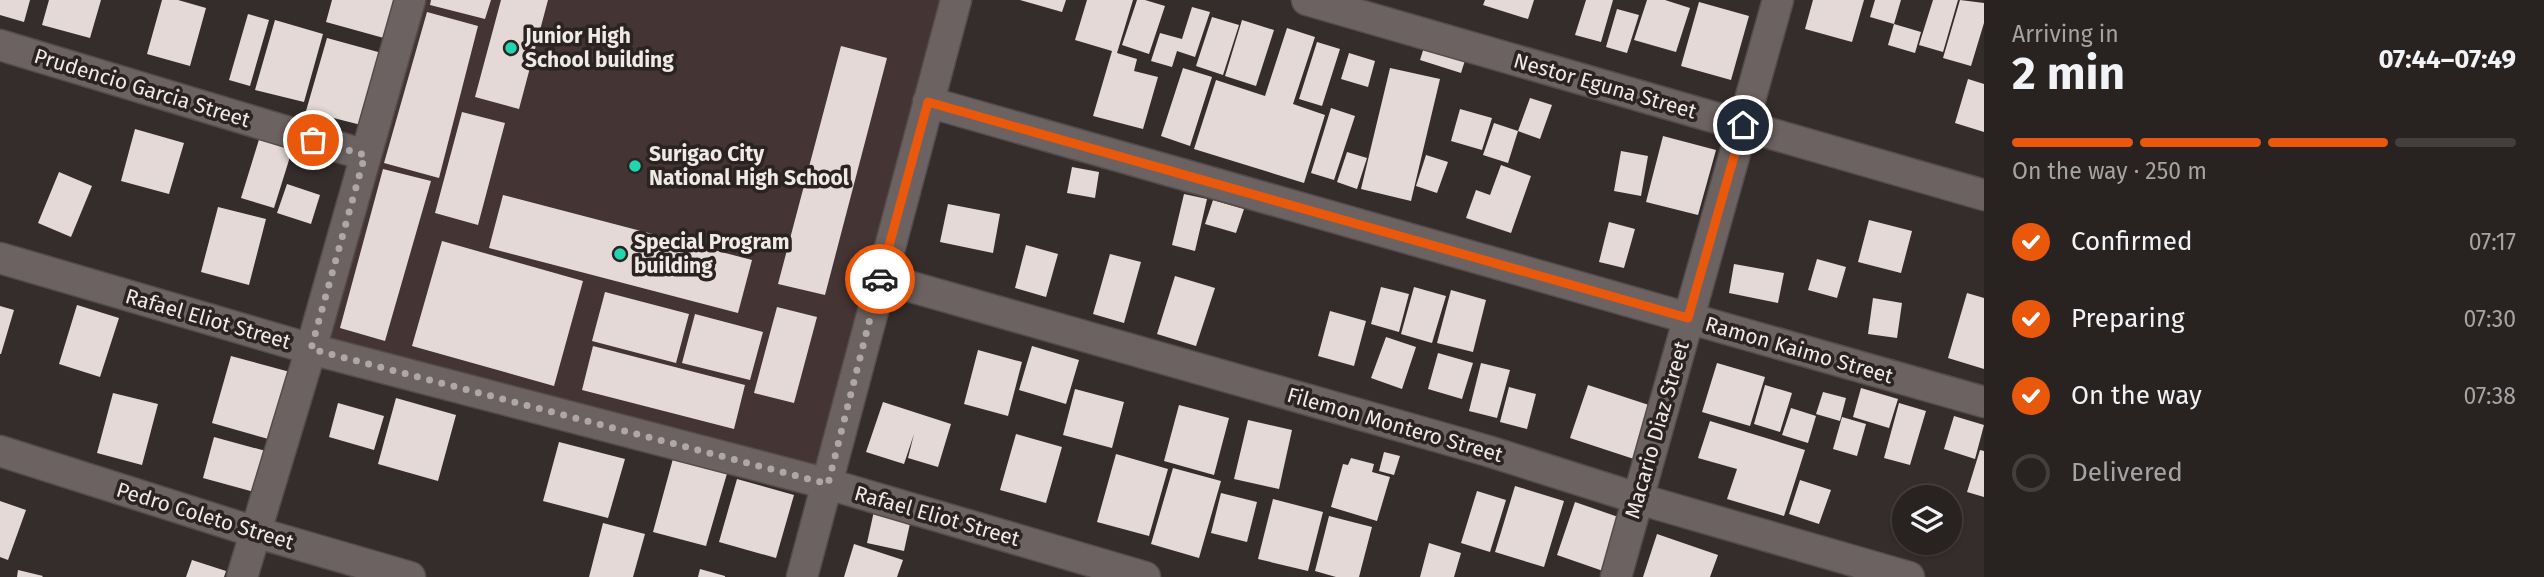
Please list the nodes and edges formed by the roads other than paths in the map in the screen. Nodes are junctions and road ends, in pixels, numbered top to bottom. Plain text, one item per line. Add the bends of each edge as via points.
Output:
1 (410, 0) edge
2 (956, 0) edge
3 (1307, 0) edge
4 (1778, 0) edge
5 (0, 45) edge
6 (928, 102) junction
7 (1743, 125) junction
8 (365, 155) junction
9 (1984, 195) edge
10 (0, 258) edge
11 (880, 278) junction
12 (1688, 318) junction
13 (311, 349) junction
14 (1984, 402) edge
15 (0, 451) edge
16 (828, 484) junction
17 (1638, 499) junction
18 (255, 532) junction
19 (243, 577) edge
20 (410, 577) edge
21 (803, 577) edge
22 (1145, 577) edge
23 (1616, 577) edge
24 (1909, 577) edge

1 - 8 street
2 - 6 street
3 - 7 street, Nestor Eguna Street
4 - 7 street, Macario Diaz Street
5 - 8 street, Prudencio Garcia Street
6 - 11 street
6 - 12 street, Ramon Kaimo Street
7 - 9 street, Nestor Eguna Street
7 - 12 street, Macario Diaz Street
8 - 13 street
10 - 13 street, Rafael Eliot Street
11 - 16 street
11 - 17 street, Filemon Montero Street via 1489,451
12 - 14 street, Ramon Kaimo Street
12 - 17 street, Macario Diaz Street
13 - 16 street, Rafael Eliot Street
13 - 18 street
15 - 18 street, Pedro Coleto Street
16 - 21 street
16 - 22 street, Rafael Eliot Street
17 - 23 street, Macario Diaz Street
17 - 24 street, Filemon Montero Street
18 - 19 street
18 - 20 street, Pedro Coleto Street

